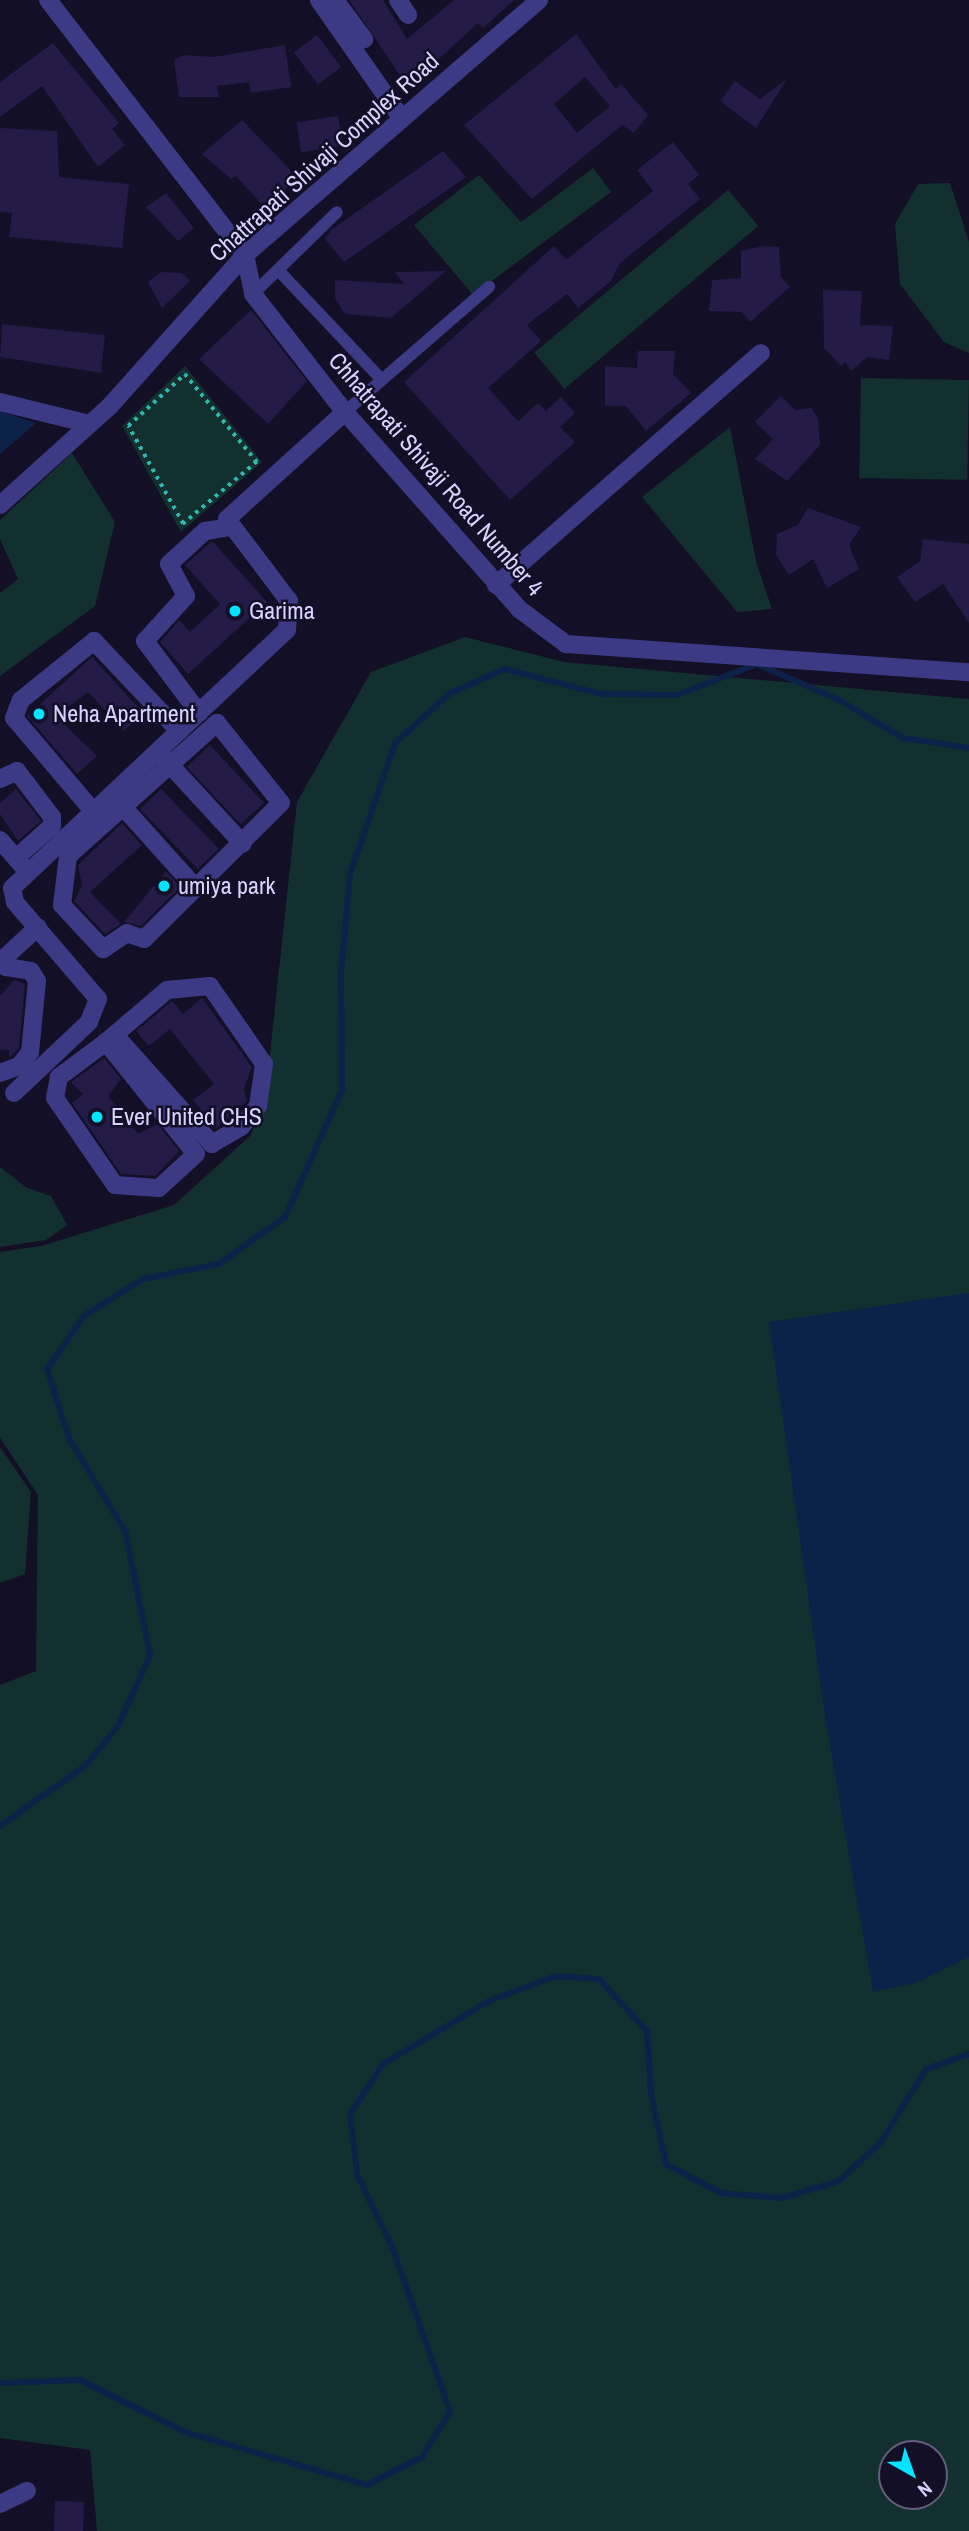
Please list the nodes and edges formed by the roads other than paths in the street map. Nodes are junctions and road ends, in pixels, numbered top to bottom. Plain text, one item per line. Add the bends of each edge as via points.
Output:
1 (48, 0) edge
2 (319, 0) edge
3 (335, 0) edge
4 (539, 0) edge
5 (364, 40) dead end
6 (402, 118) junction
7 (337, 212) dead end
8 (245, 255) junction
9 (278, 270) junction
10 (489, 287) dead end
11 (253, 294) junction
12 (761, 354) dead end
13 (382, 380) junction
14 (0, 402) edge
15 (345, 412) junction
16 (89, 424) junction
17 (0, 505) edge
18 (230, 527) junction
19 (496, 585) junction
20 (969, 672) edge
21 (199, 713) junction
22 (179, 732) junction
23 (162, 757) junction
24 (0, 779) edge
25 (116, 800) junction
26 (93, 811) junction
27 (0, 840) edge
28 (243, 844) junction
29 (22, 865) junction
30 (6, 889) edge
31 (197, 889) junction
32 (38, 927) junction
33 (0, 960) edge
34 (93, 1017) junction
35 (111, 1038) junction
36 (0, 1073) edge
37 (15, 1093) dead end
38 (27, 2491) dead end
39 (0, 2504) edge

1 - 8 street, Chhatrapati Shivaji Road Number 4
2 - 6 street
3 - 5 street
4 - 6 street, Chattrapati Shivaji Complex Road
6 - 8 street, Chattrapati Shivaji Complex Road
7 - 9 lane
8 - 11 street, Chhatrapati Shivaji Road Number 4
8 - 16 street, Chattrapati Shivaji Complex Road
9 - 11 lane
9 - 13 lane
10 - 13 lane
11 - 15 street, Chhatrapati Shivaji Road Number 4
12 - 19 street
13 - 15 lane
14 - 16 street
15 - 18 street via 228,519
15 - 19 street, Chhatrapati Shivaji Road Number 4
16 - 17 street, Chattrapati Shivaji Complex Road
18 - 21 street via 292,614 287,630
18 - 21 street via 205,531 169,564 186,596 145,640
19 - 20 street, Chhatrapati Shivaji Road Number 4 via 566,644
21 - 22 street
22 - 23 street
22 - 26 street via 94,641 20,700 14,718
23 - 25 street
23 - 28 street
23 - 28 street via 217,723 280,796 281,803
24 - 29 street via 17,771 52,817 52,825
25 - 26 street
25 - 31 street
25 - 31 street via 68,856 62,905 106,950 127,933 144,939
26 - 29 street
27 - 29 street
28 - 31 street
29 - 30 street
30 - 32 street
32 - 33 street
32 - 34 street via 92,988 98,999
33 - 36 street via 31,971 37,981 30,1052 19,1066
34 - 35 street
34 - 37 street
35 - 35 street via 195,1148 159,1188 115,1185 56,1106 59,1077
35 - 35 street via 212,1144 241,1127 258,1106 264,1064 210,986 167,990
38 - 39 street

